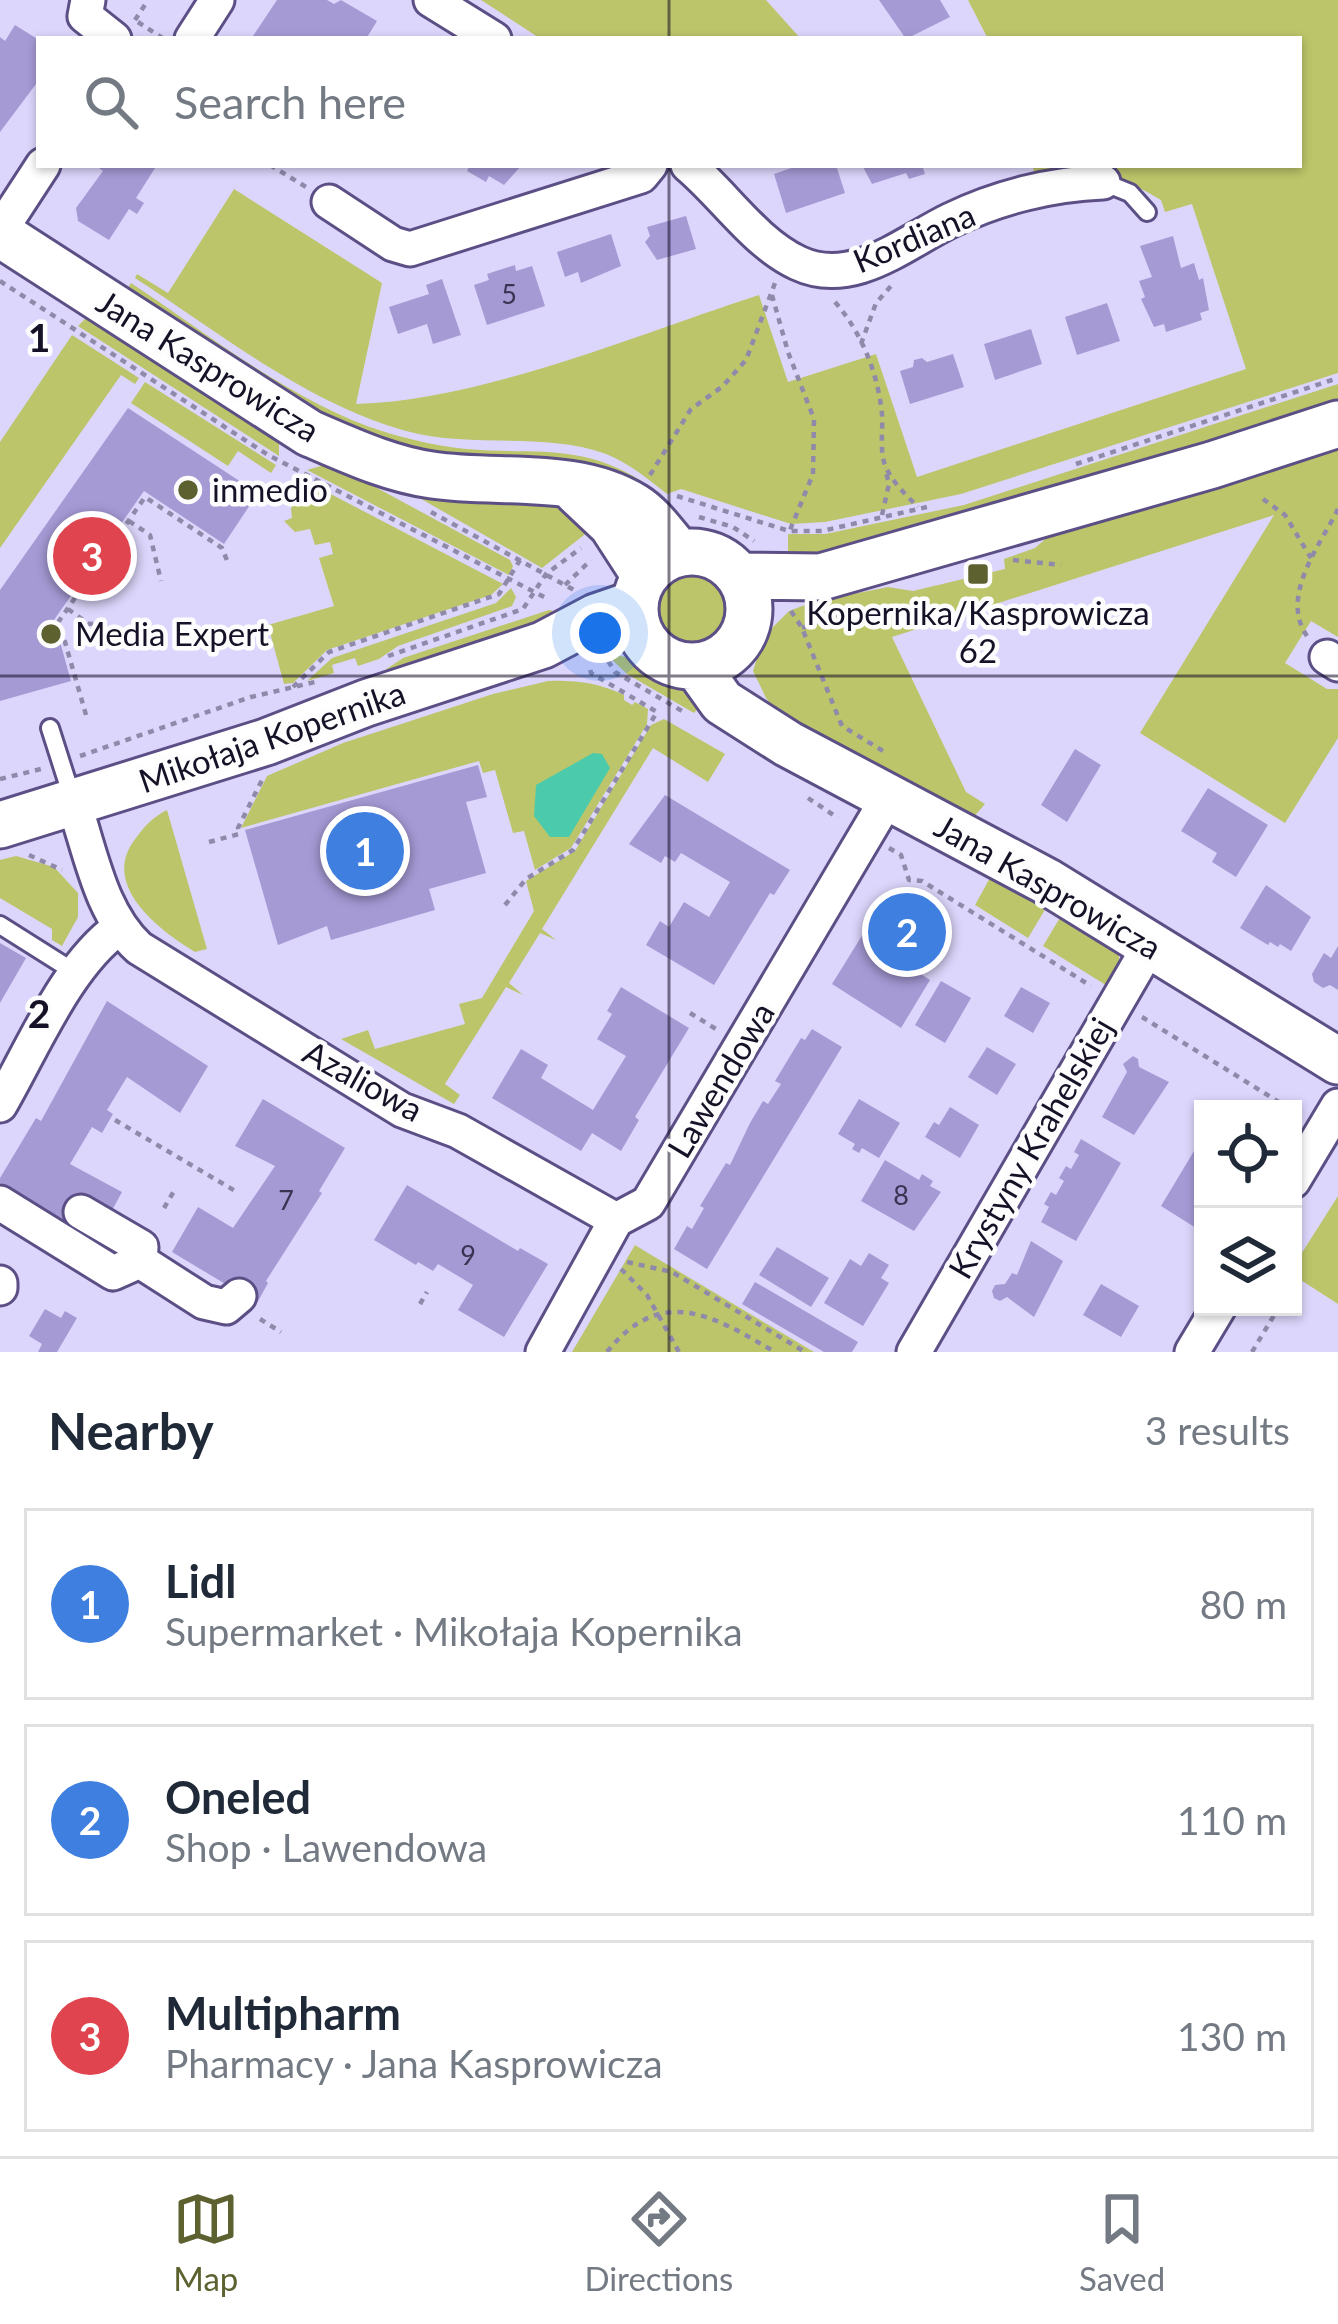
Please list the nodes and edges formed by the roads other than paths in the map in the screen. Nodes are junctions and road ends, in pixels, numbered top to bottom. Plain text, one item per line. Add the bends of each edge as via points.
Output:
1 (88, 0) edge
2 (217, 0) edge
3 (431, 0) edge
4 (125, 30) edge
5 (194, 36) edge
6 (489, 36) edge
7 (41, 168) edge
8 (648, 168) edge
9 (691, 168) edge
10 (1103, 182) joint
11 (329, 202) road end
12 (1148, 212) dead end
13 (0, 233) edge
14 (1338, 424) edge
15 (659, 578) junction
16 (735, 612) junction
17 (50, 728) dead end
18 (68, 783) junction
19 (889, 796) junction
20 (10, 839) edge
21 (0, 925) edge
22 (119, 928) junction
23 (1150, 945) junction
24 (76, 973) junction
25 (1338, 1061) edge
26 (0, 1105) edge
27 (1338, 1106) edge
28 (1302, 1166) edge
29 (0, 1204) edge
30 (81, 1212) dead end
31 (616, 1220) junction
32 (140, 1262) junction
33 (239, 1295) dead end
34 (1214, 1316) edge
35 (543, 1352) edge
36 (914, 1352) edge
37 (1192, 1352) edge

1 - 4 street via 85,16
2 - 5 street
3 - 6 street
7 - 13 street
8 - 11 street via 410,249
9 - 10 street, Kordiana via 772,248 804,266 833,270 863,266 952,219 1015,197
10 - 12 lane
13 - 15 street, Jana Kasprowicza via 278,414 364,457 430,475 544,481 634,497
14 - 16 street via 821,577 788,600
15 - 16 street via 712,556
15 - 16 street via 658,656 676,665
15 - 18 street, Mikołaja Kopernika via 568,626 266,742
16 - 19 street, Jana Kasprowicza via 753,722
17 - 18 lane
18 - 20 street, Mikołaja Kopernika
18 - 22 street, Azaliowa
19 - 23 street, Jana Kasprowicza
19 - 31 street, Lawendowa via 648,1203
21 - 24 lane
22 - 24 street
22 - 31 street, Azaliowa via 155,960 402,1110 458,1131
23 - 25 street, Jana Kasprowicza
23 - 36 street, Krystyny Krahelskiej
24 - 26 street
27 - 28 street
29 - 32 street via 113,1273
30 - 32 street via 141,1247
31 - 35 street, Lawendowa
32 - 33 street via 218,1308
34 - 37 street

